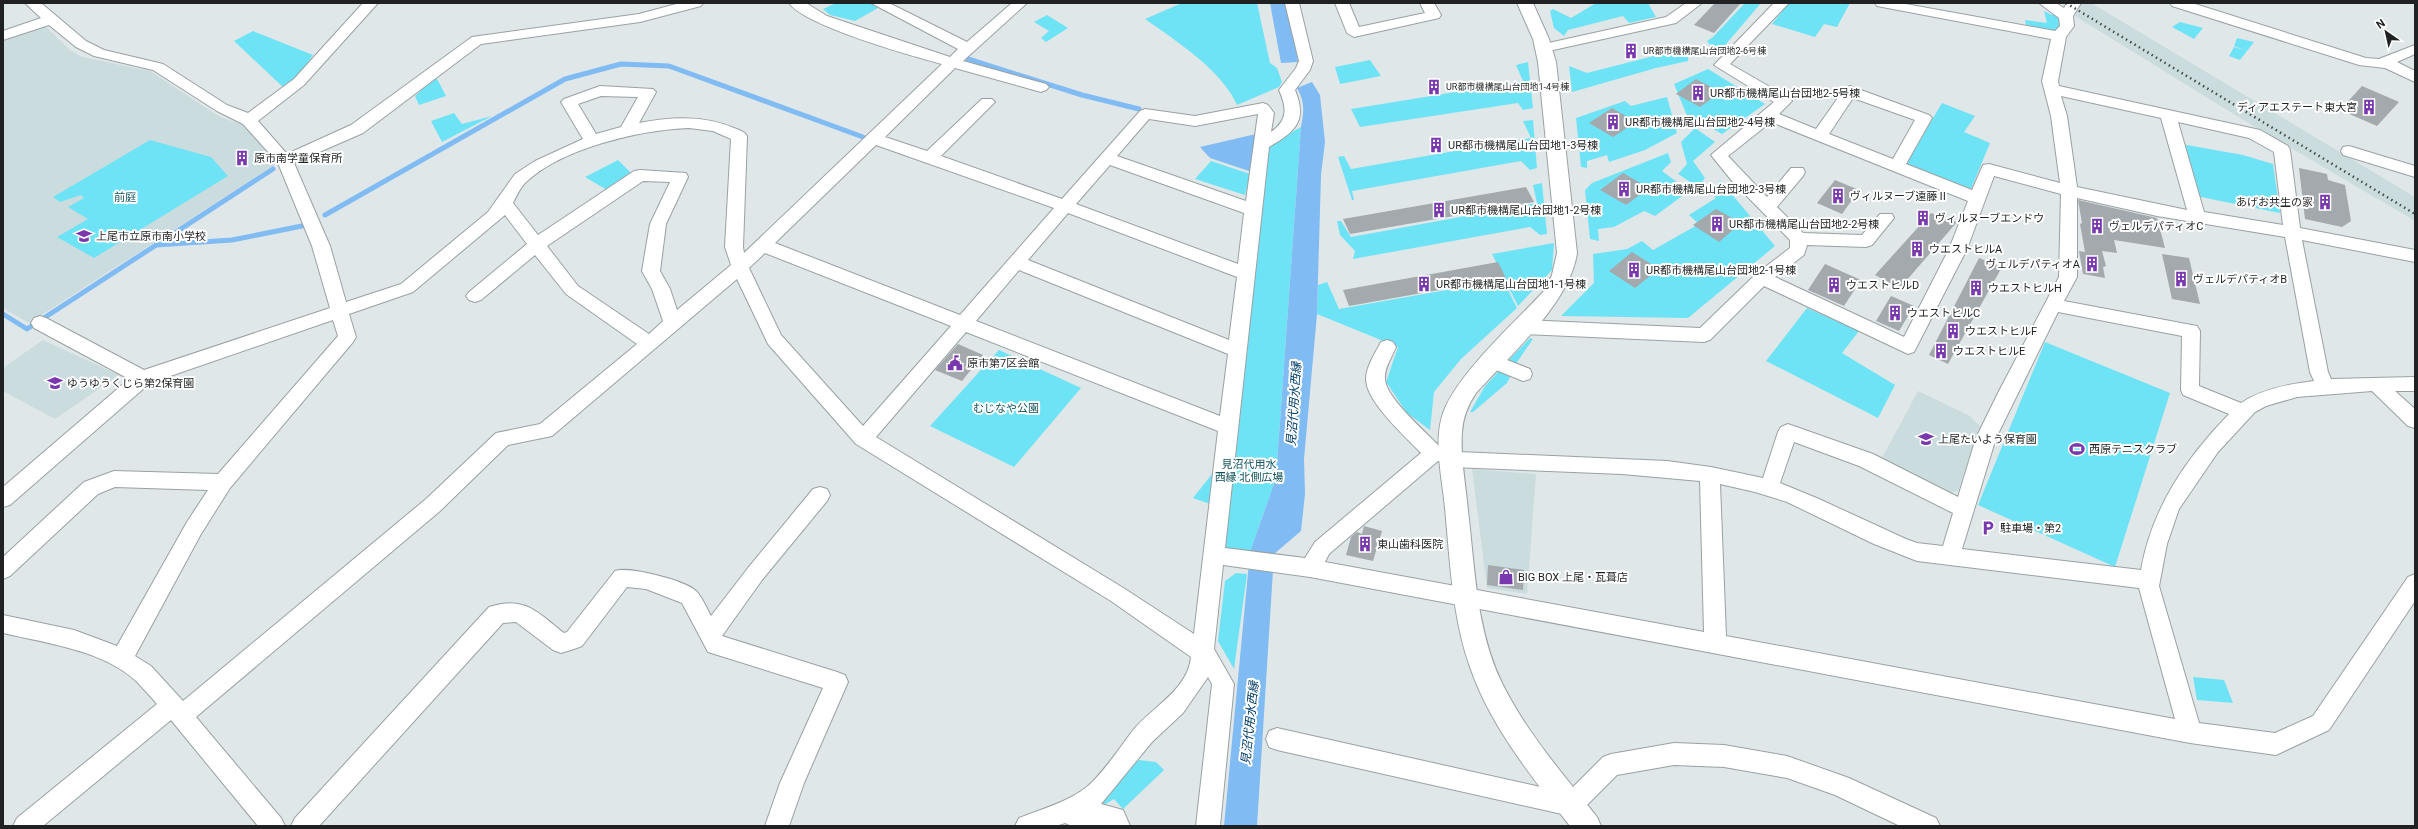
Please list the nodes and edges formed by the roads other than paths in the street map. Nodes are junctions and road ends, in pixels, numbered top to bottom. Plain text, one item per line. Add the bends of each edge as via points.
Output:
1 (371, 3) edge
2 (696, 3) edge
3 (796, 3) edge
4 (878, 3) edge
5 (1020, 3) edge
6 (1292, 3) edge
7 (1342, 3) edge
8 (1427, 3) edge
9 (1525, 3) edge
10 (1695, 3) edge
11 (1782, 3) edge
12 (1882, 3) edge
13 (2046, 3) edge
14 (2177, 3) edge
15 (34, 4) edge
16 (2070, 9) edge
17 (52, 19) junction
18 (3, 36) edge
19 (2059, 36) junction
20 (1544, 48) junction
21 (969, 49) junction
22 (2415, 49) edge
23 (953, 62) junction
24 (2385, 62) junction
25 (2415, 77) edge
26 (1041, 87) dead end
27 (2052, 89) junction
28 (1287, 90) junction
29 (986, 102) dead end
30 (1263, 108) junction
31 (2168, 115) junction
32 (1769, 116) junction
33 (249, 120) junction
34 (627, 131) junction
35 (1819, 136) junction
36 (874, 138) junction
37 (594, 142) junction
38 (1261, 145) junction
39 (2349, 151) dead end
40 (929, 158) junction
41 (1107, 158) junction
42 (285, 161) junction
43 (1897, 166) junction
44 (1797, 172) dead end
45 (2415, 172) edge
46 (2070, 191) junction
47 (1976, 198) junction
48 (505, 204) junction
49 (1065, 206) junction
50 (1769, 206) junction
51 (1253, 210) junction
52 (2197, 217) junction
53 (1886, 218) dead end
54 (2292, 232) junction
55 (1799, 239) junction
56 (537, 244) junction
57 (763, 245) junction
58 (2415, 256) edge
59 (1016, 262) junction
60 (740, 267) junction
61 (1246, 274) junction
62 (1762, 278) junction
63 (475, 296) dead end
64 (2053, 305) junction
65 (341, 311) junction
66 (963, 322) junction
67 (40, 323) dead end
68 (673, 324) junction
69 (1524, 327) junction
70 (649, 343) junction
71 (1387, 347) dead end
72 (1237, 350) junction
73 (1492, 361) junction
74 (1523, 374) dead end
75 (143, 378) junction
76 (2376, 384) junction
77 (2415, 384) edge
78 (2326, 387) junction
79 (2242, 411) junction
80 (2415, 421) edge
81 (1228, 427) junction
82 (863, 439) junction
83 (1446, 455) junction
84 (1710, 475) junction
85 (223, 482) junction
86 (1769, 488) junction
87 (820, 495) dead end
88 (3, 499) edge
89 (1964, 509) junction
90 (1213, 556) junction
91 (1950, 556) junction
92 (1310, 568) junction
93 (3, 570) edge
94 (2150, 580) junction
95 (2415, 583) edge
96 (1466, 598) junction
97 (3, 624) edge
98 (710, 635) junction
99 (1715, 644) junction
100 (1204, 653) junction
101 (122, 659) junction
102 (176, 710) junction
103 (2190, 732) junction
104 (1277, 739) dead end
105 (1571, 805) junction
106 (1065, 811) junction
107 (25, 826) edge
108 (273, 826) edge
109 (303, 826) edge
110 (777, 826) edge
111 (1027, 826) edge
112 (1118, 826) edge
113 (1208, 826) edge
114 (1587, 826) edge
115 (1928, 826) edge

1 - 33 street via 299,82
2 - 42 street via 640,18 477,40 357,129
3 - 23 street via 822,19 915,52
4 - 21 street
5 - 21 street
6 - 28 street via 1306,61 1305,70 1289,84
7 - 8 street via 1354,33 1434,15
9 - 20 street
10 - 20 street via 1671,20
11 - 32 street via 1721,65 1784,101
12 - 19 street
13 - 16 street
14 - 24 street via 2364,62
15 - 17 street
16 - 19 street via 2067,26
17 - 18 street
17 - 33 street via 81,44 98,52 158,67 222,108
19 - 27 street via 2050,81
20 - 69 street via 1568,243 1562,278 1552,295
21 - 23 street
22 - 24 street
23 - 26 street
23 - 36 street
24 - 25 street
27 - 31 street
27 - 46 street via 2060,116
28 - 30 street
28 - 38 street via 1294,114 1291,123 1287,129
29 - 40 street
30 - 38 street via 1266,113
30 - 41 street via 1195,121 1145,114
31 - 52 street
31 - 54 street via 2254,134 2282,150
32 - 35 street
32 - 50 street via 1719,154 1735,176
33 - 42 street
34 - 37 street
34 - 37 street via 648,92 600,91 569,102
34 - 60 street via 664,123 698,124 727,128 739,136 734,247
35 - 43 street
35 - 43 street via 1850,91 1924,118
36 - 40 street
36 - 57 street
37 - 48 street via 569,150 520,178 510,190
38 - 51 street
39 - 45 street
40 - 49 street
41 - 49 street
41 - 51 street
42 - 65 street via 321,246
43 - 47 street
44 - 50 street
46 - 47 street via 1989,169
46 - 52 street
46 - 64 street via 2068,277
47 - 62 street via 1958,249 1908,347
48 - 56 street
48 - 65 street via 486,223 434,263 407,288
49 - 59 street
49 - 61 street
50 - 55 street
51 - 61 street
52 - 54 street
53 - 55 street via 1866,241
54 - 58 street
54 - 78 street via 2319,372
55 - 62 street via 1798,251
56 - 63 street
56 - 68 street via 640,175 680,177 658,224 651,271 661,289
56 - 70 street via 572,290
57 - 60 street
57 - 66 street
59 - 66 street
59 - 72 street
60 - 68 street
60 - 82 street via 774,339
61 - 72 street
62 - 69 street via 1704,335
64 - 79 street via 2191,331 2190,390
64 - 89 street via 1986,438
65 - 75 street
65 - 85 street via 347,337
66 - 81 street
66 - 82 street
67 - 75 street
68 - 70 street
69 - 73 street
70 - 102 street via 545,431 503,438 433,505
71 - 83 street via 1376,375 1376,385 1403,422
72 - 81 street
73 - 74 street
73 - 83 street via 1468,387 1458,403
75 - 88 street
76 - 77 street
76 - 78 street
76 - 80 street
78 - 79 street via 2280,394 2258,401
79 - 94 street via 2200,462 2171,505 2152,562
81 - 90 street
82 - 100 street via 1118,595
83 - 84 street via 1667,469
83 - 92 street via 1322,548
83 - 96 street
84 - 86 street
84 - 99 street
85 - 93 street via 114,479 91,488
85 - 101 street via 194,528
86 - 89 street via 1788,432 1866,460
86 - 91 street via 1827,509 1895,545 1917,552
87 - 98 street via 755,574
89 - 91 street
90 - 92 street
90 - 100 street
91 - 94 street
92 - 96 street
94 - 103 street via 2149,586
95 - 103 street via 2321,723 2276,744
96 - 99 street
96 - 105 street via 1476,644 1492,689 1531,751
97 - 101 street via 74,640
98 - 109 street via 689,597 647,580 622,577 574,639 561,643 520,612 497,614
98 - 110 street via 716,645 837,682 792,782
99 - 103 street
100 - 106 street via 1201,669 1175,706 1144,735 1096,794
100 - 113 street via 1223,684
101 - 102 street via 143,673
102 - 107 street
102 - 108 street
104 - 105 street
105 - 114 street
105 - 115 street via 1611,765 1674,754 1724,756 1787,767 1840,786
106 - 111 street
106 - 112 street via 1081,818 1102,815 1115,818

